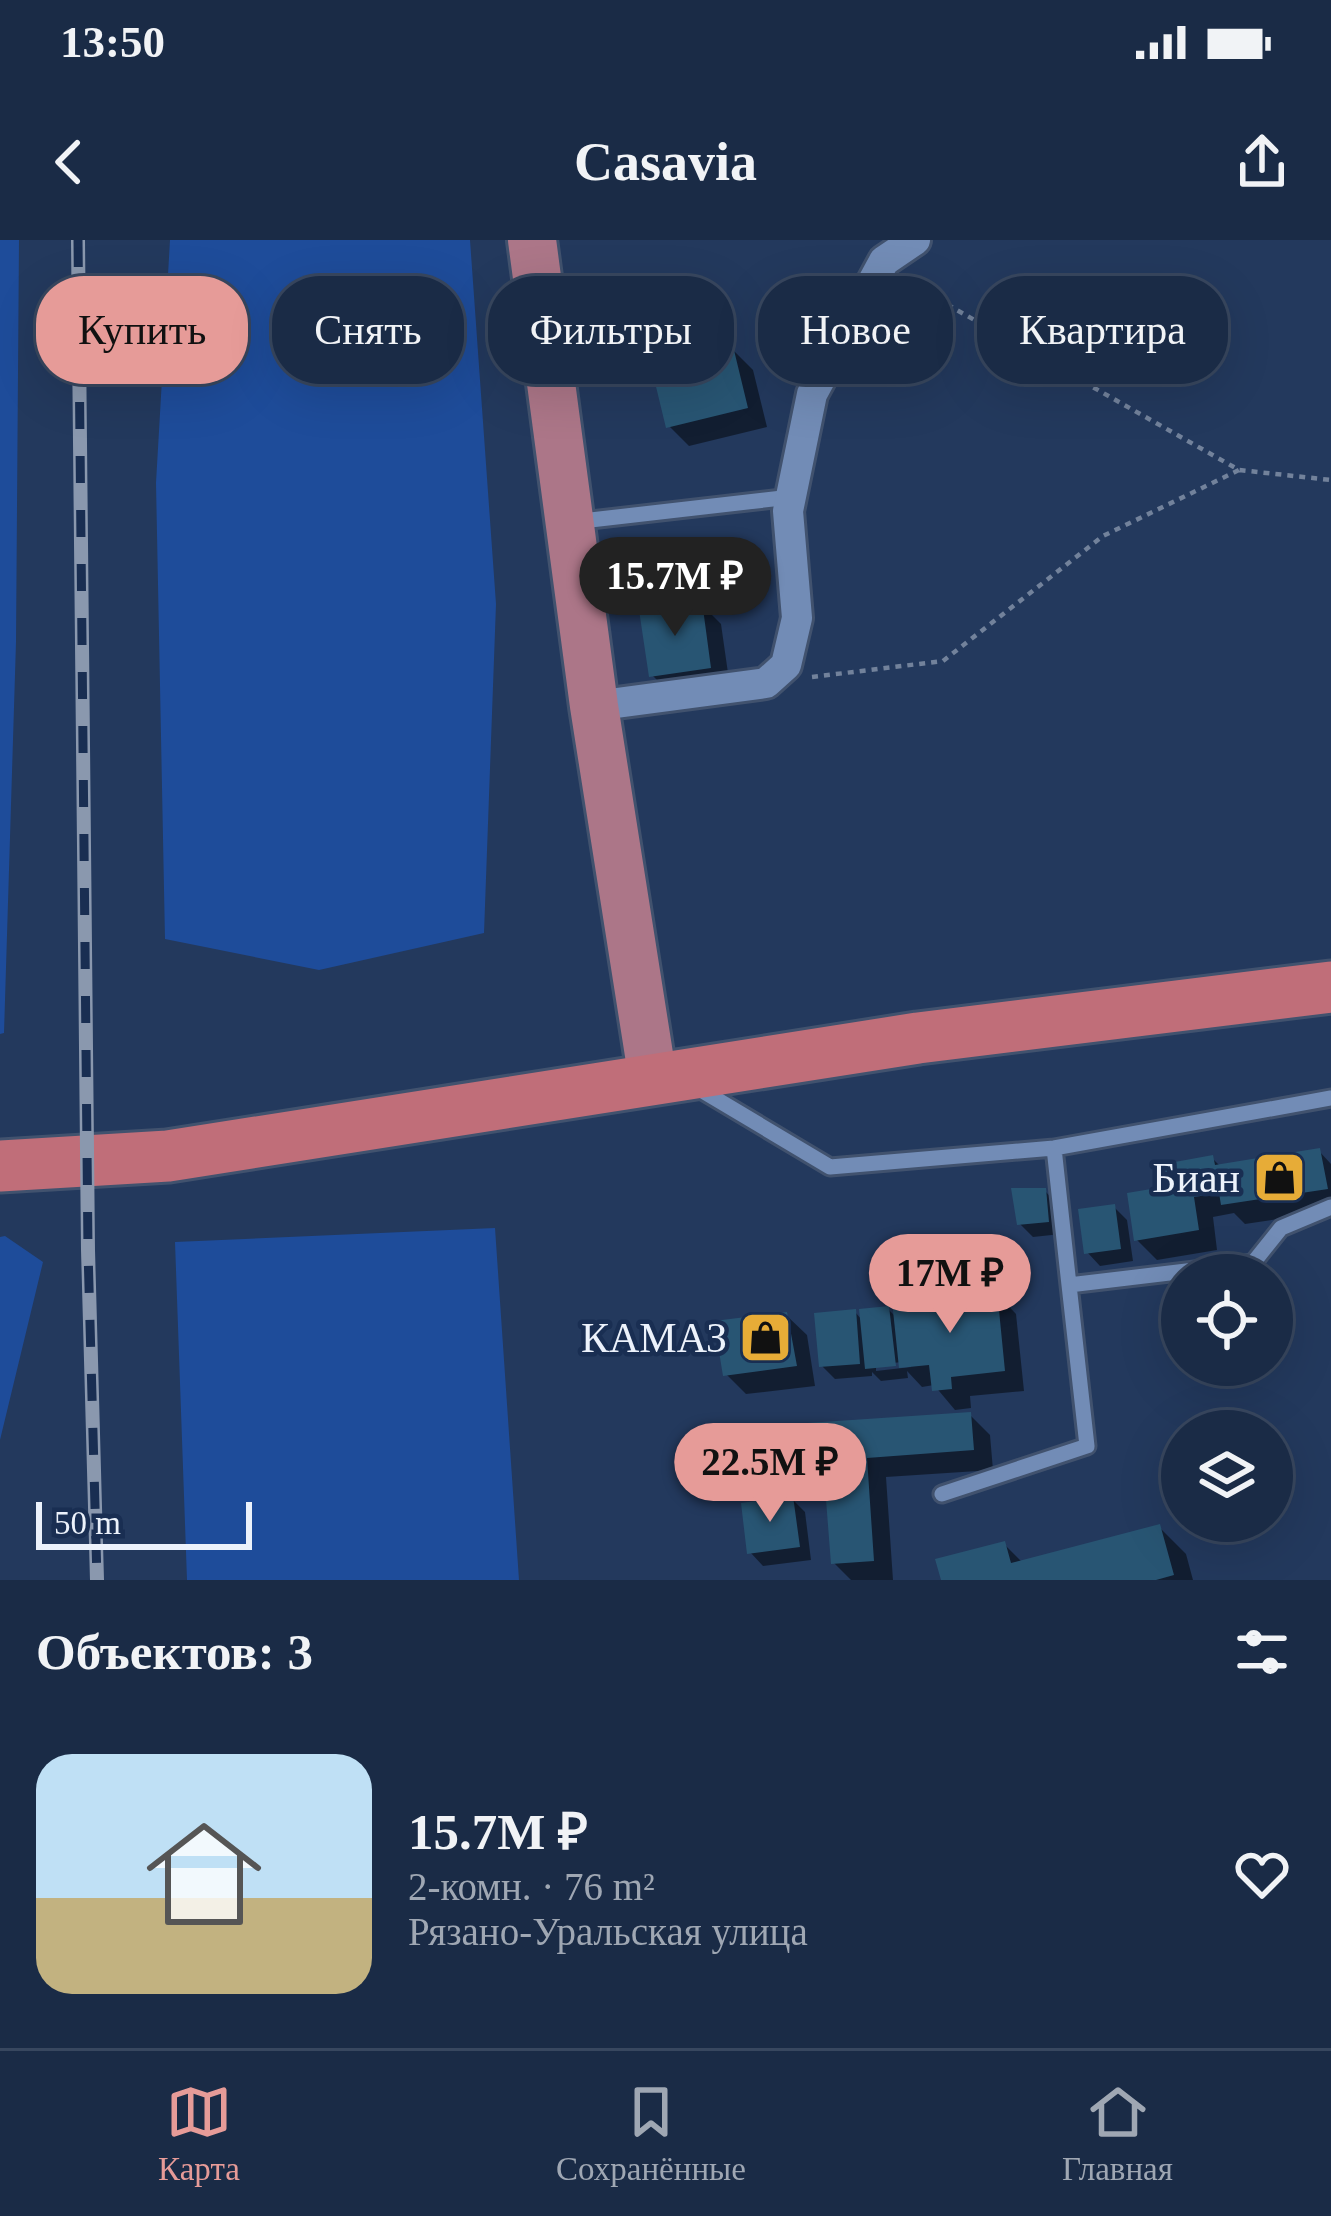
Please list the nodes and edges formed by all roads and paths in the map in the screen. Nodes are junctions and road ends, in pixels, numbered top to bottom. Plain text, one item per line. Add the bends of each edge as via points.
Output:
1 (532, 240) edge
2 (905, 247) edge
3 (1239, 470) junction
4 (1331, 480) edge
5 (791, 497) junction
6 (570, 523) junction
7 (766, 683) junction
8 (594, 706) junction
9 (1331, 988) edge
10 (665, 1078) junction
11 (1331, 1099) edge
12 (1054, 1148) junction
13 (0, 1166) edge
14 (1331, 1208) edge
15 (1069, 1286) junction
16 (942, 1494) dead end

1 - 6 main road
2 - 3 path via 918,288
2 - 5 street via 884,261 812,394
3 - 4 path
3 - 7 path via 1102,536 943,661
5 - 6 lane
5 - 7 street via 797,618 786,664
6 - 8 main road
7 - 8 street
8 - 10 main road
9 - 10 highway
10 - 12 lane via 830,1167
10 - 13 highway via 168,1156
11 - 12 lane
12 - 15 lane
14 - 15 lane via 1281,1228 1253,1263
15 - 16 lane via 1088,1446

